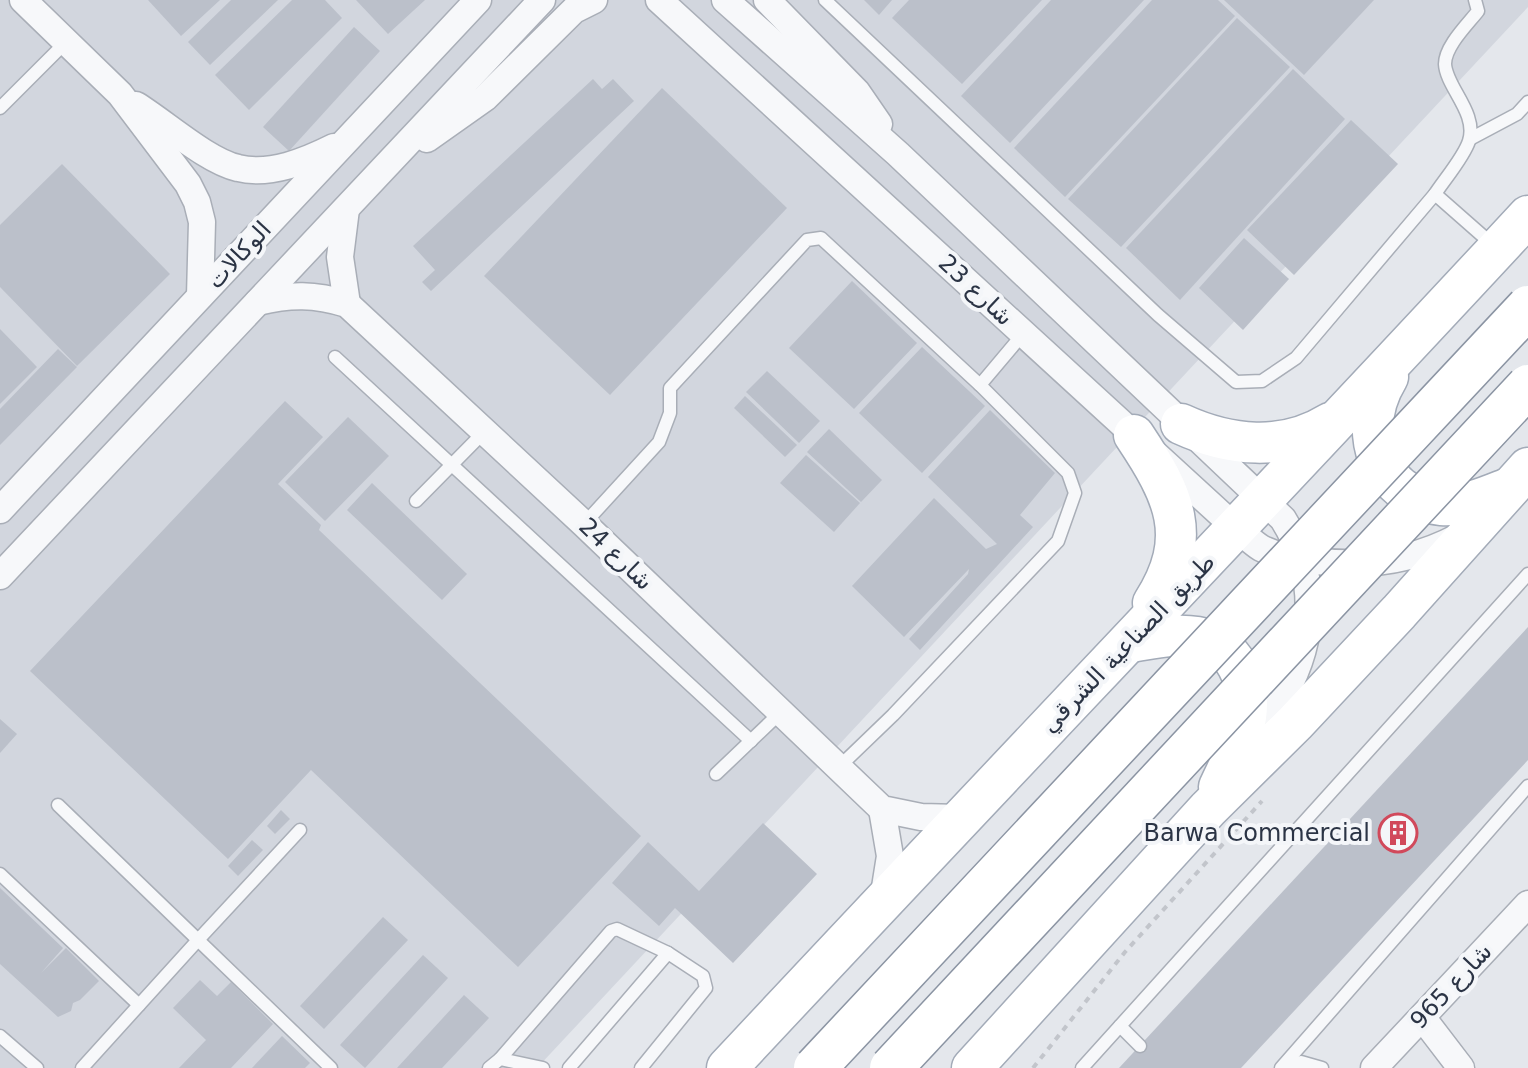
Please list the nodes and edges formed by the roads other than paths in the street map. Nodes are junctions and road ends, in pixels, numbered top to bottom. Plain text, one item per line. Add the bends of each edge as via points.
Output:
1 (23, 0) edge
2 (478, 0) edge
3 (542, 0) edge
4 (594, 0) edge
5 (659, 0) edge
6 (725, 0) edge
7 (767, 0) edge
8 (825, 0) edge
9 (1475, 0) edge
10 (66, 42) junction
11 (120, 94) junction
12 (1528, 102) edge
13 (0, 108) edge
14 (1470, 139) junction
15 (344, 143) junction
16 (898, 154) junction
17 (382, 171) junction
18 (1435, 194) junction
19 (346, 209) junction
20 (1528, 216) edge
21 (1498, 249) junction
22 (200, 296) junction
23 (258, 302) junction
24 (347, 304) junction
25 (1528, 307) edge
26 (1023, 334) junction
27 (1405, 349) junction
28 (335, 357) dead end
29 (980, 385) junction
30 (1528, 386) edge
31 (1344, 415) junction
32 (1181, 424) junction
33 (485, 431) junction
34 (1134, 435) junction
35 (453, 463) junction
36 (1518, 478) edge
37 (416, 501) dead end
38 (1263, 501) junction
39 (3, 504) edge
40 (584, 524) junction
41 (1237, 529) junction
42 (1472, 530) junction
43 (1304, 560) junction
44 (1528, 574) edge
45 (0, 576) edge
46 (1129, 642) junction
47 (781, 712) junction
48 (751, 741) junction
49 (839, 767) junction
50 (716, 774) dead end
51 (1528, 786) edge
52 (58, 805) dead end
53 (882, 809) junction
54 (1208, 809) junction
55 (960, 818) junction
56 (300, 830) dead end
57 (0, 874) edge
58 (882, 902) junction
59 (1528, 904) edge
60 (198, 940) junction
61 (668, 953) junction
62 (139, 1005) junction
63 (1422, 1017) junction
64 (1120, 1026) junction
65 (0, 1036) edge
66 (1140, 1046) dead end
67 (500, 1059) junction
68 (37, 1068) edge
69 (82, 1068) edge
70 (331, 1068) edge
71 (489, 1068) edge
72 (543, 1068) edge
73 (569, 1068) edge
74 (641, 1068) edge
75 (727, 1068) edge
76 (815, 1068) edge
77 (891, 1068) edge
78 (972, 1068) edge
79 (1082, 1068) edge
80 (1284, 1068) edge
81 (1322, 1068) edge
82 (1374, 1068) edge
83 (1461, 1068) edge

1 - 10 street
2 - 15 street, الوكالات
3 - 17 street, الوكالات
4 - 17 street, الوكالات via 574,10 485,98
5 - 26 street, شارع 23
6 - 16 street, شارع 23
7 - 16 street, شارع 23 via 857,92
8 - 18 lane via 1158,315 1236,382 1262,381 1296,358
9 - 14 lane via 1478,11 1445,63 1466,108
10 - 11 street
10 - 13 lane
11 - 15 street via 217,160 238,168 285,166
11 - 22 street via 175,164 197,202 202,222
12 - 14 lane via 1517,114
14 - 18 lane
15 - 22 street, الوكالات
16 - 32 street, شارع 23
17 - 19 street, الوكالات
18 - 21 lane
19 - 23 street, الوكالات
19 - 24 street via 340,257
20 - 21 main road, طريق الصناعية الشرقي
21 - 27 main road, طريق الصناعية الشرقي
22 - 39 street, الوكالات
23 - 24 street via 302,295
23 - 45 street, الوكالات
24 - 33 street, شارع 24
25 - 76 highway, bridge
26 - 29 lane
26 - 34 street, شارع 23
27 - 31 main road, طريق الصناعية الشرقي
27 - 36 main road via 1372,416 1383,468 1408,493 1441,505 1459,505
28 - 35 lane
29 - 40 lane via 821,238 807,240 670,388 670,413 659,442
29 - 49 lane via 1068,473 1075,493 1058,541
30 - 77 highway, bridge
31 - 32 main road via 1300,437 1251,444
31 - 38 main road, طريق الصناعية الشرقي
32 - 38 street, شارع 23
33 - 35 lane
33 - 40 street, شارع 24
34 - 41 street, شارع 23
34 - 46 main road via 1167,490 1177,537 1171,572
35 - 37 lane
35 - 48 lane
36 - 42 main road
38 - 41 main road, طريق الصناعية الشرقي
38 - 43 street, شارع 23 via 1283,519
40 - 47 street, شارع 24
41 - 43 street, شارع 23 via 1262,548
41 - 46 main road, طريق الصناعية الشرقي
42 - 43 street, شارع 23 via 1437,549 1394,560
42 - 54 main road via 1295,723
43 - 54 street, شارع 23 via 1309,609 1298,664 1284,696
44 - 64 lane
46 - 54 main road via 1179,636 1210,640 1224,649 1241,673 1246,718
46 - 55 main road, طريق الصناعية الشرقي
47 - 48 lane
47 - 49 street, شارع 24
48 - 50 lane
49 - 53 street, شارع 24
51 - 80 lane
52 - 60 lane
53 - 55 street
53 - 58 street via 890,856
54 - 78 main road
55 - 58 main road, طريق الصناعية الشرقي
56 - 60 lane
57 - 62 lane
58 - 75 main road, طريق الصناعية الشرقي
59 - 63 street, شارع 965
60 - 62 lane
60 - 70 lane
61 - 67 lane via 617,929 611,931
61 - 73 lane
61 - 74 lane via 703,976 706,988
62 - 69 lane
63 - 82 street, شارع 965
63 - 83 street
64 - 66 lane
64 - 79 lane
65 - 68 lane
67 - 71 lane
67 - 72 lane
80 - 81 lane via 1301,1062

